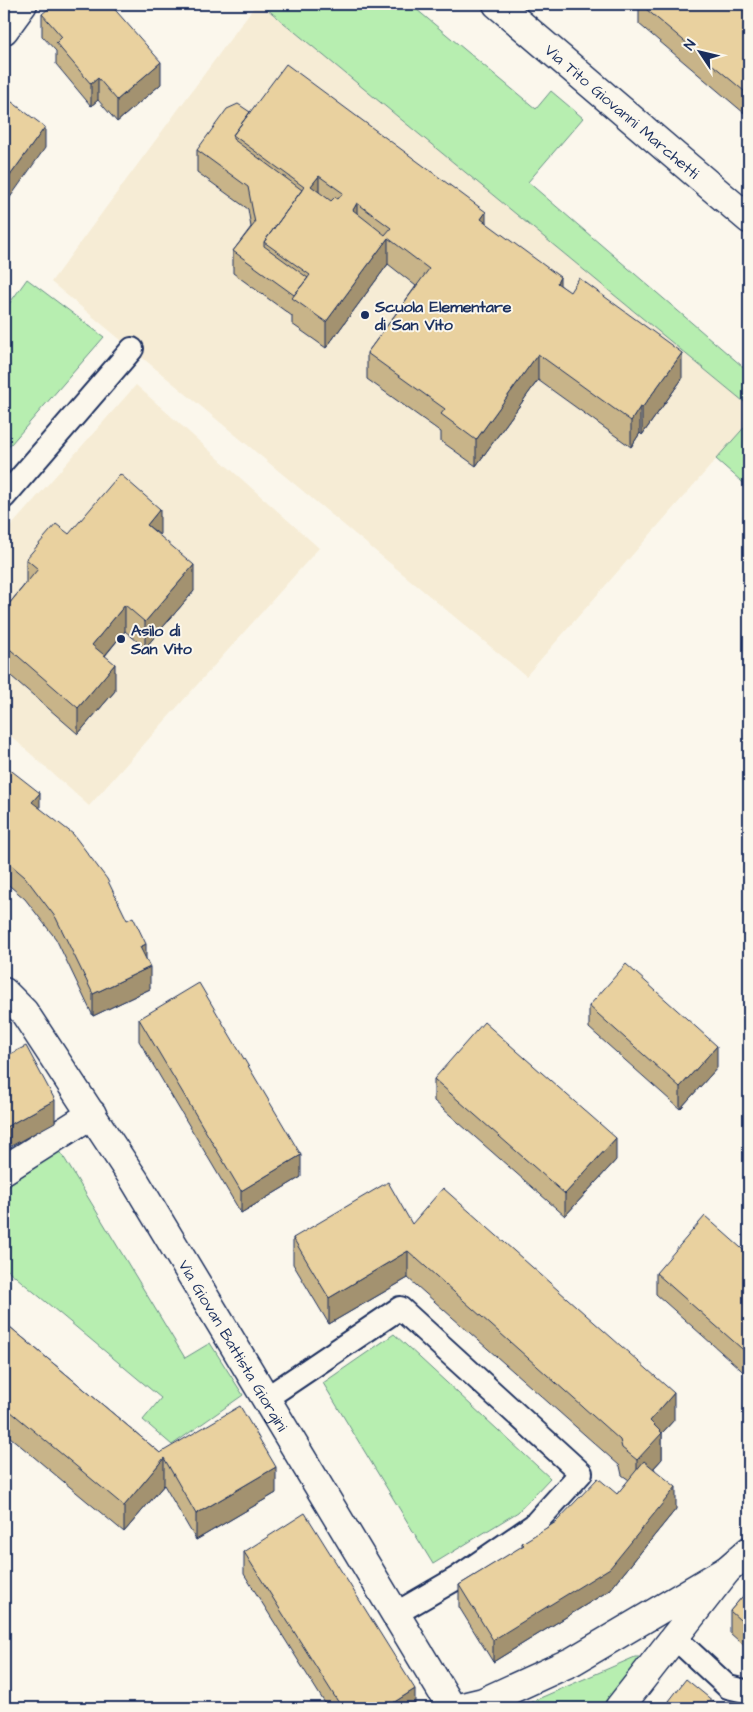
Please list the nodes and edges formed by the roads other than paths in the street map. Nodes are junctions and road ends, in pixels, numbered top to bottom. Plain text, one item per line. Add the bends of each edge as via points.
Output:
1 (23, 4) edge
2 (497, 4) edge
3 (4, 30) edge
4 (749, 219) edge
5 (132, 349) dead end
6 (4, 497) edge
7 (4, 992) edge
8 (92, 1114) junction
9 (4, 1170) edge
10 (265, 1399) junction
11 (240, 1414) edge
12 (749, 1551) edge
13 (727, 1570) junction
14 (395, 1614) junction
15 (674, 1637) junction
16 (749, 1692) edge
17 (452, 1708) edge
18 (458, 1708) edge
19 (619, 1708) edge

1 - 3 street
2 - 4 street, Via Tito Giovanni Marchetti
5 - 6 lane
7 - 8 street, Via Giovan Battista Giorgini via 24,1012
8 - 9 street
8 - 10 street, Via Giovan Battista Giorgini
10 - 11 street
10 - 14 street, Via Giovan Battista Giorgini
10 - 14 lane via 400,1308 581,1473 534,1525 457,1578
12 - 13 street
13 - 15 street
13 - 18 street via 573,1660 483,1702
14 - 17 street, Via Giovan Battista Giorgini
15 - 16 lane via 728,1687
15 - 19 street

